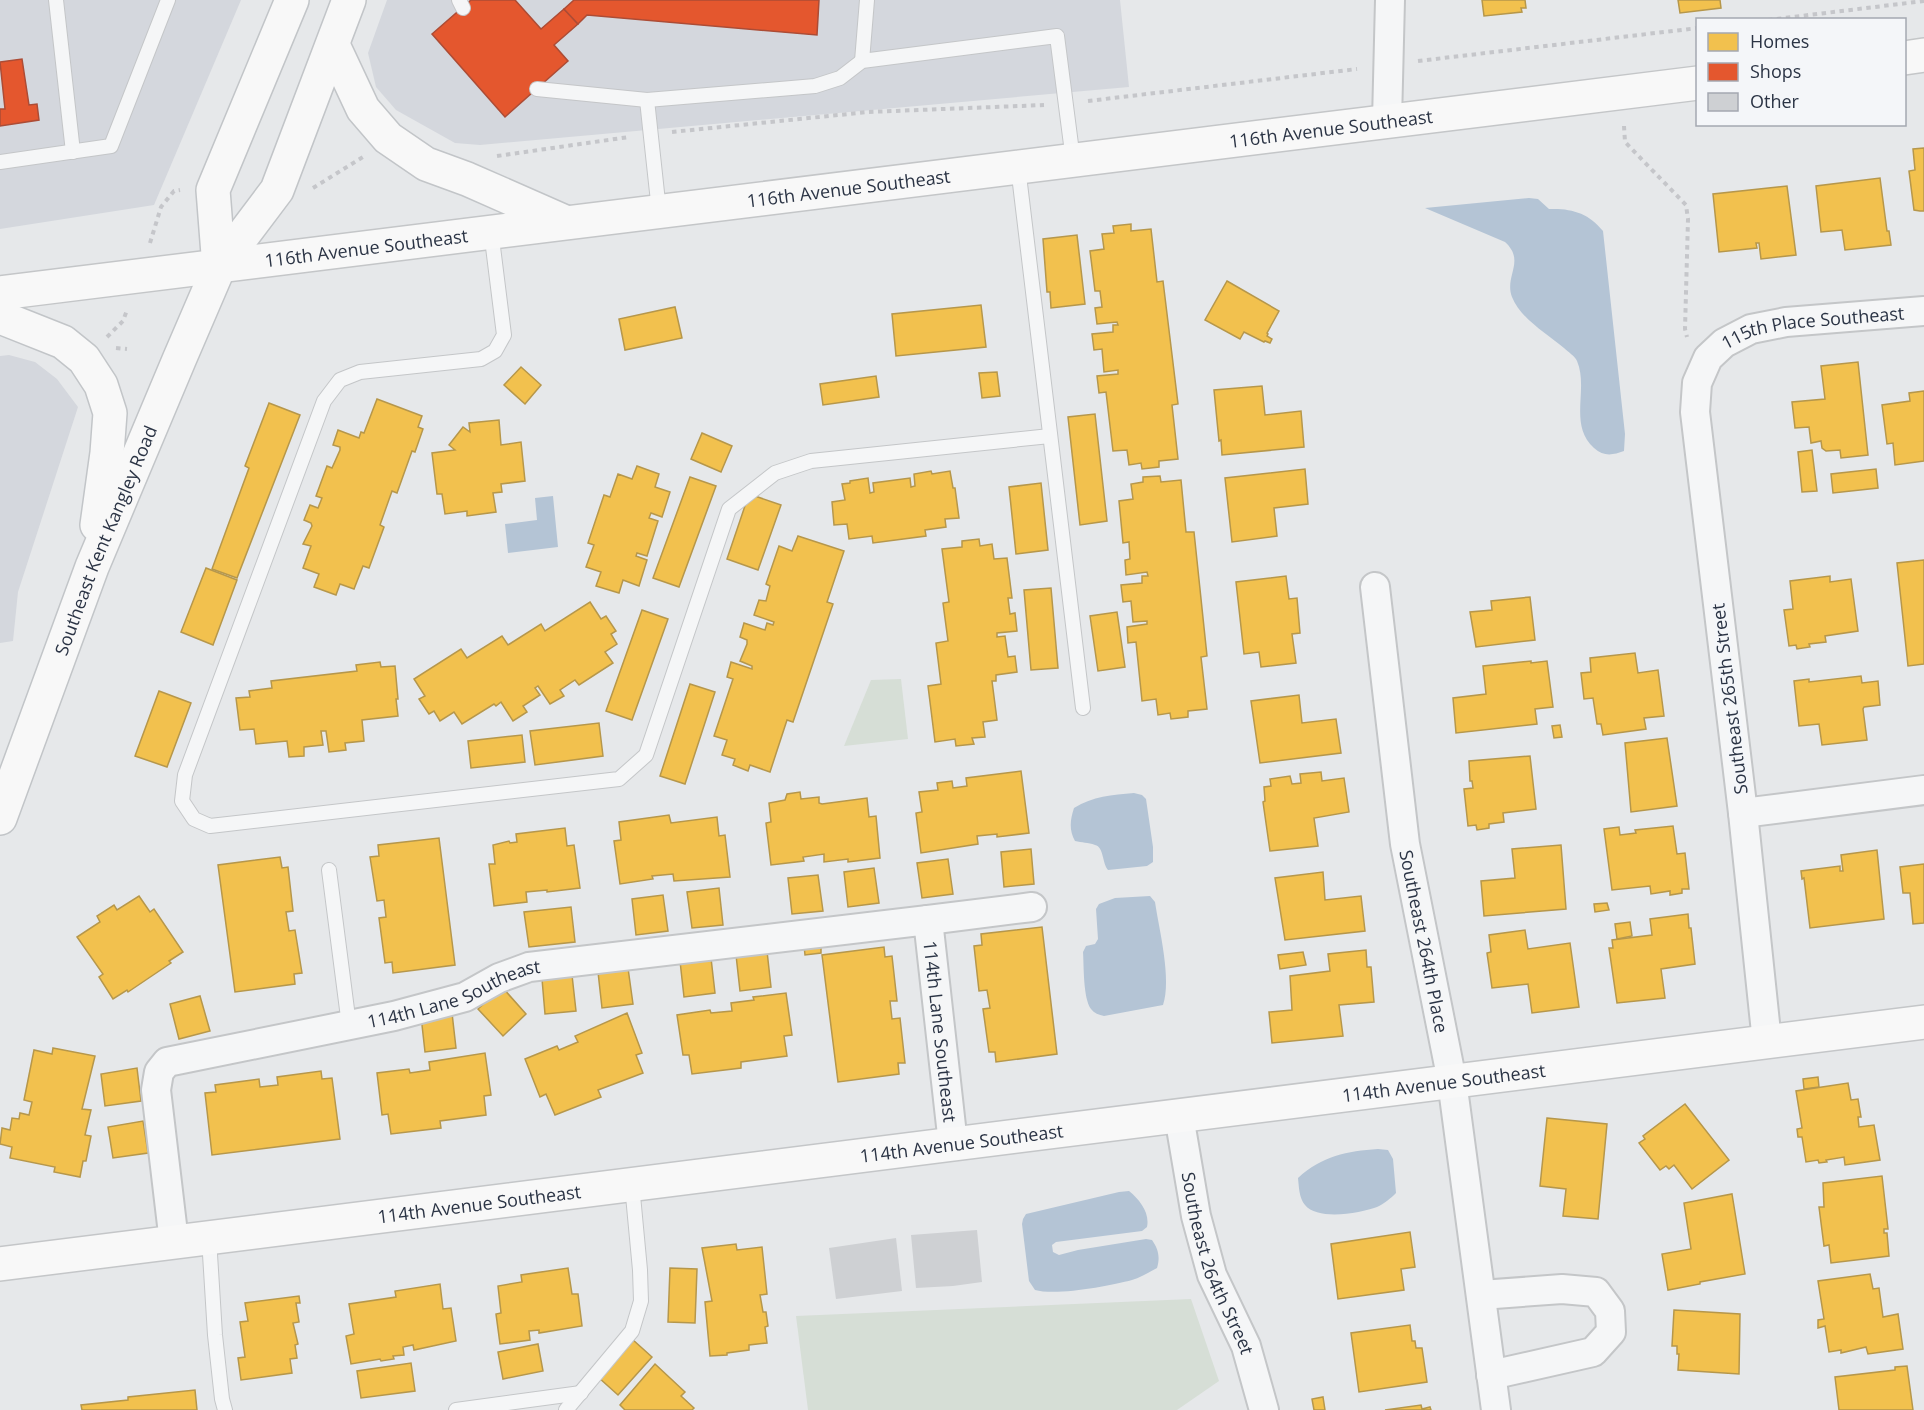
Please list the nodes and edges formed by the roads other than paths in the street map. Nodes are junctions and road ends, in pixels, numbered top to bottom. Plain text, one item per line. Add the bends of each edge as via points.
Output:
1 (56, 0) edge
2 (168, 0) edge
3 (292, 0) edge
4 (349, 0) edge
5 (867, 0) edge
6 (1390, 0) edge
7 (333, 45) junction
8 (1924, 55) edge
9 (1906, 58) edge
10 (862, 61) junction
11 (1696, 83) edge
12 (537, 89) dead end
13 (647, 100) junction
14 (1387, 121) junction
15 (73, 152) junction
16 (1073, 160) junction
17 (0, 162) edge
18 (1018, 167) junction
19 (659, 211) junction
20 (565, 222) junction
21 (491, 231) junction
22 (219, 267) junction
23 (0, 293) edge
24 (1924, 311) edge
25 (0, 317) edge
26 (1708, 358) joint
27 (1050, 436) junction
28 (92, 567) junction
29 (1375, 587) dead end
30 (1083, 708) dead end
31 (1924, 790) edge
32 (1743, 813) junction
33 (0, 818) edge
34 (329, 870) dead end
35 (1032, 907) dead end
36 (928, 920) junction
37 (1924, 1024) edge
38 (349, 1025) junction
39 (1767, 1042) junction
40 (1452, 1081) junction
41 (1179, 1116) junction
42 (953, 1144) junction
43 (632, 1185) junction
44 (209, 1238) junction
45 (174, 1242) junction
46 (0, 1264) edge
47 (1481, 1295) junction
48 (1491, 1375) junction
49 (580, 1393) junction
50 (225, 1410) edge
51 (456, 1410) edge
52 (566, 1410) edge
53 (1264, 1410) edge
54 (1496, 1410) edge

1 - 15 lane
2 - 15 lane via 111,146
3 - 22 main road, Southeast Kent Kangley Road via 213,190
4 - 7 main road, Southeast Kent Kangley Road
5 - 10 lane
6 - 14 street
7 - 20 main road via 363,109 388,138 426,164
7 - 22 main road, Southeast Kent Kangley Road via 277,190
8 - 9 main road
10 - 13 lane via 840,78 815,86
10 - 16 lane via 1057,36
11 - 14 main road, 116th Avenue Southeast
12 - 13 lane
13 - 19 lane
14 - 16 main road, 116th Avenue Southeast
15 - 17 lane
16 - 18 main road, 116th Avenue Southeast
18 - 19 main road, 116th Avenue Southeast
18 - 27 lane
19 - 20 main road, 116th Avenue Southeast
20 - 21 main road, 116th Avenue Southeast
21 - 22 main road, 116th Avenue Southeast
21 - 27 lane via 504,335 495,351 481,359 360,372 340,380 324,401 185,775 182,801 194,819 210,826 619,779 646,755 729,508 775,473 811,461
22 - 23 main road, 116th Avenue Southeast
22 - 28 main road, Southeast Kent Kangley Road
24 - 26 street, 115th Place Southeast via 1785,322 1752,329 1724,343
25 - 28 main road via 63,342 84,359 101,385 110,413
26 - 32 street, Southeast 265th Street via 1697,383 1695,412
27 - 30 lane
28 - 33 main road, Southeast Kent Kangley Road
29 - 40 street, Southeast 264th Place via 1405,844
31 - 32 street
32 - 39 street, Southeast 265th Street
34 - 38 lane
35 - 36 street, 114th Lane Southeast
36 - 38 street, 114th Lane Southeast via 529,967 465,997
36 - 42 street, 114th Lane Southeast
37 - 39 main road, 114th Avenue Southeast
38 - 45 street, 114th Lane Southeast via 168,1062 159,1072 156,1090
39 - 40 main road, 114th Avenue Southeast
40 - 41 main road, 114th Avenue Southeast
40 - 47 street, Southeast 264th Place
41 - 42 main road, 114th Avenue Southeast
41 - 53 street, Southeast 264th Street via 1196,1216 1212,1275 1245,1346
42 - 43 main road, 114th Avenue Southeast
43 - 44 main road, 114th Avenue Southeast
43 - 49 lane via 641,1301 632,1331
44 - 45 main road, 114th Avenue Southeast
44 - 50 lane via 215,1335
45 - 46 main road, 114th Avenue Southeast
47 - 48 street, Southeast 264th Place
47 - 48 street via 1562,1289 1596,1292 1610,1311 1611,1332 1593,1352
48 - 54 street, Southeast 264th Place
49 - 51 lane
49 - 52 lane

